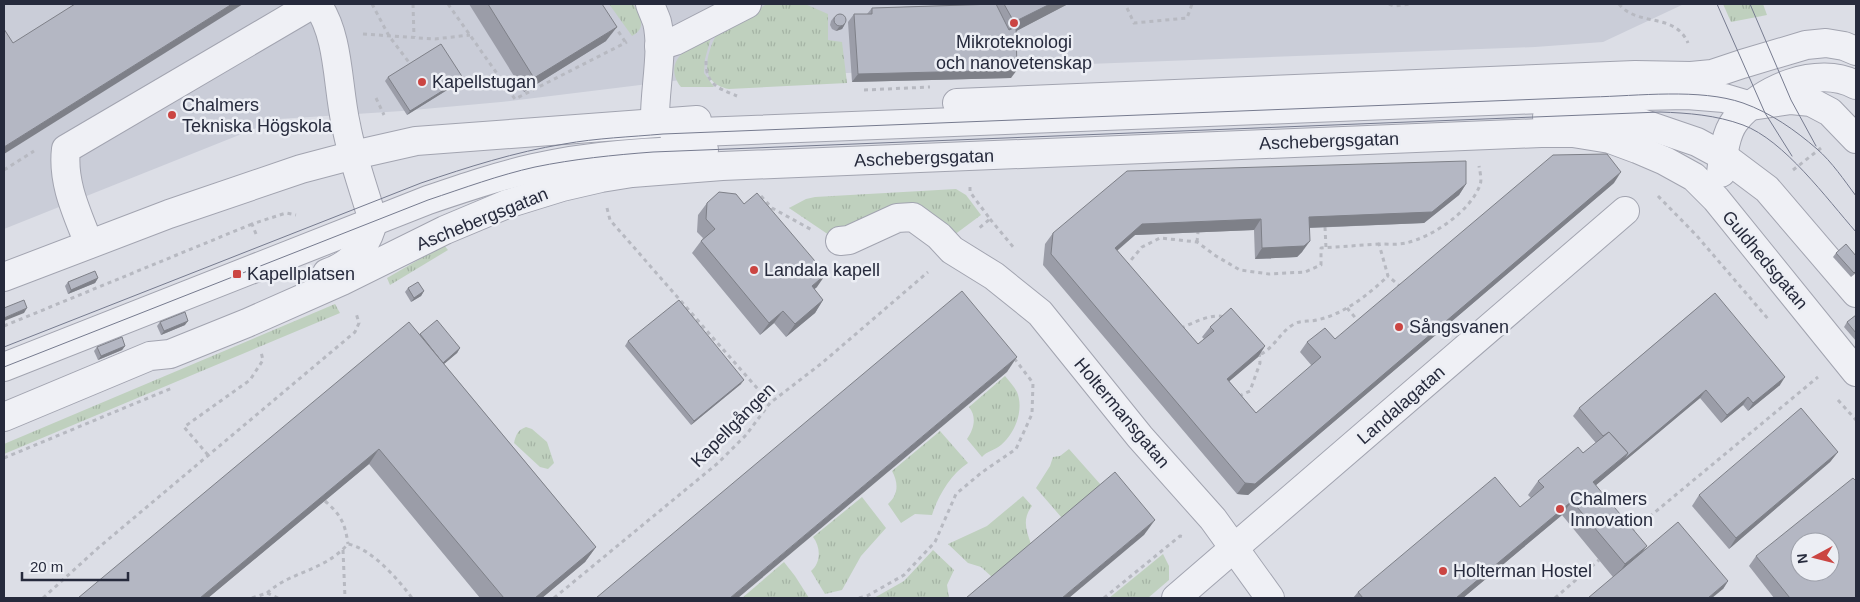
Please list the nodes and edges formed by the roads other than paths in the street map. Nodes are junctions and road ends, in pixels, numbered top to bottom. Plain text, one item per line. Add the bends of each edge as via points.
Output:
1 (747, 4) edge
2 (324, 12) edge
3 (655, 24) edge
4 (1856, 51) edge
5 (1856, 85) edge
6 (1751, 106) junction
7 (655, 122) junction
8 (1856, 138) edge
9 (354, 154) junction
10 (1723, 156) junction
11 (1716, 199) junction
12 (1625, 211) dead end
13 (370, 212) junction
14 (169, 214) junction
15 (840, 241) road end
16 (89, 244) junction
17 (4, 277) edge
18 (1856, 293) edge
19 (4, 294) edge
20 (4, 347) edge
21 (150, 356) junction
22 (4, 367) edge
23 (1855, 368) edge
24 (4, 417) edge
25 (1235, 549) junction
26 (1176, 598) edge
27 (1270, 598) edge

1 - 3 street via 675,42
2 - 9 street
2 - 16 street via 66,149 66,177
3 - 7 street
4 - 7 street via 1826,43 1806,45 1712,74 1691,76 1635,75 1059,98
5 - 6 street, Guldhedsgatan via 1836,77 1814,78 1784,85
6 - 8 street via 1791,100 1811,102 1830,112
6 - 10 street, Guldhedsgatan via 1734,122
6 - 13 street via 1724,98 1687,95 1592,97 663,134 564,144 469,166
7 - 9 street via 416,141
9 - 13 street
9 - 14 street
10 - 11 street, Guldhedsgatan
10 - 13 street via 1697,142 1615,114 653,152 597,156 533,168 428,200
10 - 18 street via 1768,189
11 - 21 street, Aschebergsgatan via 1694,178 1665,161 1610,139 1573,133 732,166 632,173 562,187 507,204 247,323 170,354
11 - 23 street, Guldhedsgatan
12 - 25 street, Landalagatan
13 - 20 street
13 - 21 street, Aschebergsgatan via 371,232 352,260 336,270 165,342
13 - 22 street
14 - 16 street
14 - 19 street via 81,261
15 - 25 street, Holtermansgatan via 898,218 913,217 952,250 994,276 1040,313
16 - 17 street
21 - 24 street, Aschebergsgatan
25 - 26 street, Landalagatan
25 - 27 street, Holtermansgatan

